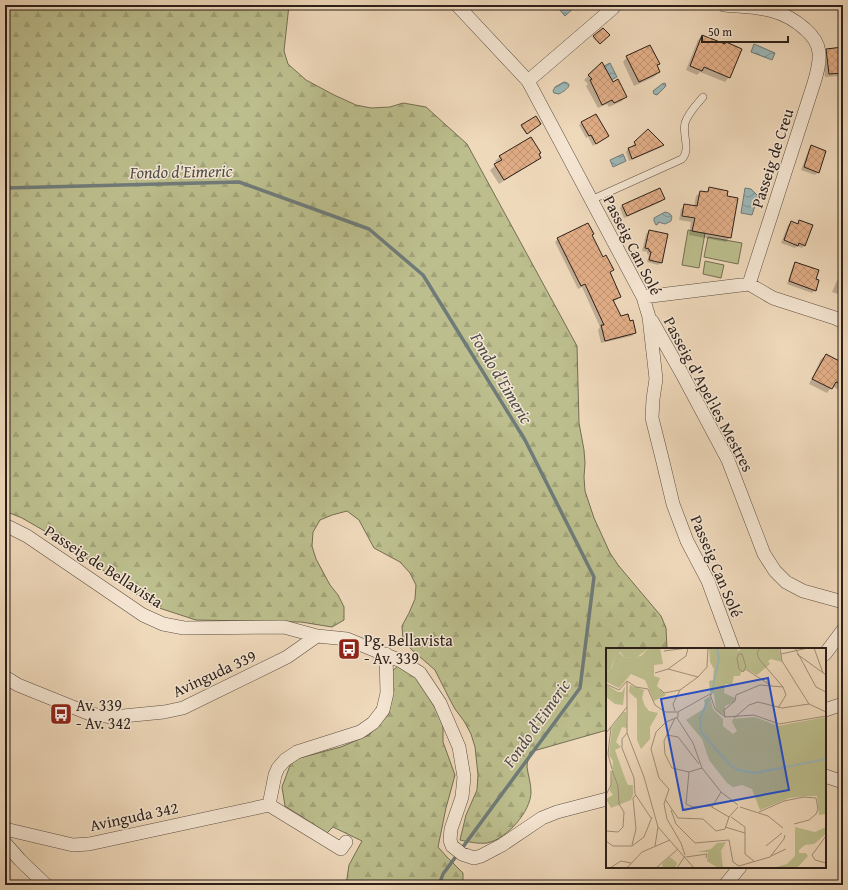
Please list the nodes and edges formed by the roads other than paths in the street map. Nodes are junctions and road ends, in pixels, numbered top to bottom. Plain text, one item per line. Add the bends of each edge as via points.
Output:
1 (456, 5) edge
2 (724, 5) edge
3 (617, 6) edge
4 (528, 81) junction
5 (703, 97) dead end
6 (591, 200) junction
7 (749, 284) junction
8 (643, 297) junction
9 (649, 317) junction
10 (843, 322) edge
11 (5, 525) edge
12 (843, 602) edge
13 (843, 630) edge
14 (317, 636) junction
15 (733, 648) edge
16 (826, 653) edge
17 (386, 654) junction
18 (5, 676) edge
19 (843, 704) edge
20 (826, 710) edge
21 (826, 776) edge
22 (843, 782) edge
23 (606, 799) edge
24 (269, 805) junction
25 (5, 829) edge
26 (346, 842) dead end
27 (5, 843) edge
28 (739, 868) edge
29 (46, 885) edge
30 (725, 885) edge

1 - 4 street, Passeig Can Solé
2 - 7 street, Passeig de Creu via 765,8 782,13 808,32 819,51 814,83
3 - 4 street
4 - 6 street, Passeig Can Solé
5 - 6 lane via 685,122 687,153 682,159
6 - 8 street, Passeig Can Solé
7 - 8 street
7 - 10 street via 773,298
8 - 9 street, Passeig Can Solé
9 - 12 street, Passeig d'Apel·les Mestres via 728,460 764,554 775,571 786,582 803,591
9 - 15 street, Passeig Can Solé via 656,379 652,418 664,469 687,540 708,581
11 - 14 street, Passeig de Bellavista via 27,536 143,615 164,624 184,628 284,627
13 - 16 street
14 - 17 street, Passeig de Bellavista via 347,639
14 - 18 street, Avinguda 339 via 287,657 183,708 164,712 113,717 90,714 18,685
17 - 23 street, Passeig de Bellavista via 420,673 440,703 459,747 464,777 462,797 450,840 459,852 474,858 481,856 542,818
17 - 24 street via 387,694 383,710 373,723 360,732 297,752 285,760 275,775
19 - 20 street
21 - 22 street
24 - 25 street, Avinguda 342 via 89,844 73,845
24 - 26 street via 341,849
27 - 29 street
28 - 30 street

